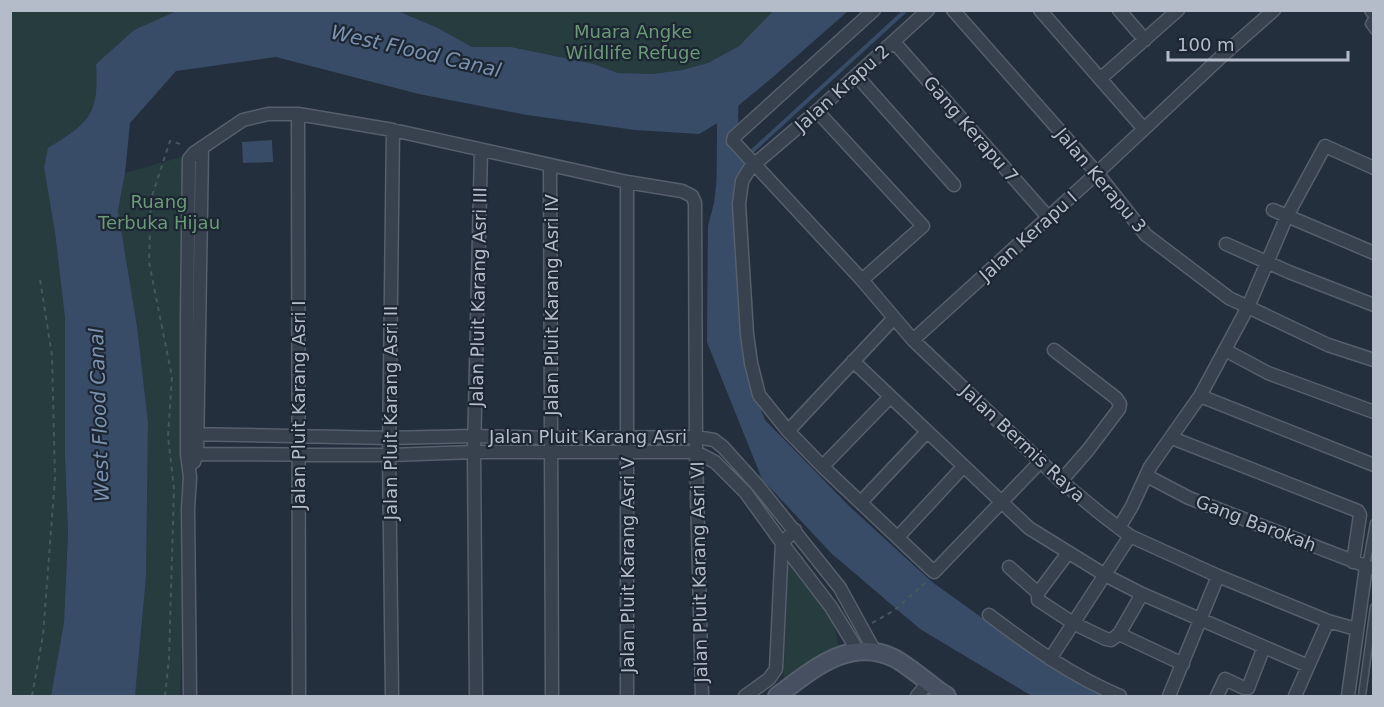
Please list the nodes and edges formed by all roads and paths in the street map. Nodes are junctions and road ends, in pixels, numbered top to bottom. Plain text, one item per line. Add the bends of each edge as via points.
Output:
1 (874, 10) edge
2 (928, 10) edge
3 (953, 10) edge
4 (1040, 10) edge
5 (1119, 10) edge
6 (1178, 10) edge
7 (1274, 10) edge
8 (1373, 13) edge
9 (1374, 31) edge
10 (1145, 40) junction
11 (894, 42) junction
12 (856, 75) junction
13 (1100, 79) junction
14 (818, 111) junction
15 (298, 114) junction
16 (1144, 129) junction
17 (393, 130) junction
18 (202, 149) junction
19 (481, 150) junction
20 (754, 162) junction
21 (550, 165) junction
22 (1374, 168) edge
23 (1097, 173) junction
24 (627, 182) junction
25 (954, 185) dead end
26 (1273, 210) dead end
27 (1287, 216) junction
28 (1048, 217) junction
29 (1226, 244) dead end
30 (1374, 253) edge
31 (1267, 262) junction
32 (40, 279) dead end
33 (862, 280) junction
34 (1374, 305) edge
35 (1248, 307) junction
36 (894, 318) junction
37 (914, 340) junction
38 (1054, 350) dead end
39 (1225, 350) junction
40 (1374, 360) edge
41 (853, 361) junction
42 (1200, 396) junction
43 (890, 397) junction
44 (1374, 412) edge
45 (789, 430) junction
46 (927, 432) junction
47 (192, 435) junction
48 (474, 436) junction
49 (627, 437) junction
50 (696, 437) junction
51 (298, 438) junction
52 (389, 438) junction
53 (552, 438) junction
54 (1172, 438) junction
55 (474, 452) junction
56 (552, 452) junction
57 (627, 452) junction
58 (696, 452) junction
59 (192, 454) junction
60 (297, 454) junction
61 (389, 455) junction
62 (1041, 461) junction
63 (1374, 465) edge
64 (823, 466) junction
65 (963, 467) junction
66 (1147, 476) junction
67 (1061, 481) junction
68 (861, 502) junction
69 (1001, 502) junction
70 (1374, 523) edge
71 (1119, 528) junction
72 (795, 530) junction
73 (1130, 536) junction
74 (898, 537) junction
75 (1373, 538) edge
76 (782, 543) junction
77 (1068, 553) junction
78 (1353, 562) junction
79 (1009, 567) dead end
80 (1370, 568) edge
81 (1105, 575) junction
82 (1218, 576) junction
83 (930, 577) dead end
84 (1038, 593) junction
85 (1142, 594) junction
86 (1374, 607) edge
87 (895, 610) dead end
88 (989, 615) dead end
89 (1201, 620) junction
90 (1328, 621) junction
91 (1072, 623) junction
92 (1356, 629) junction
93 (1119, 634) junction
94 (1264, 647) junction
95 (866, 651) junction
96 (1050, 659) junction
97 (1183, 664) junction
98 (1308, 666) junction
99 (922, 690) edge
100 (32, 696) edge
101 (165, 696) edge
102 (190, 696) edge
103 (299, 696) edge
104 (392, 696) edge
105 (476, 696) edge
106 (552, 696) edge
107 (627, 696) edge
108 (702, 696) edge
109 (745, 696) edge
110 (777, 696) edge
111 (947, 696) edge
112 (1120, 696) edge
113 (1169, 696) edge
114 (1217, 696) edge
115 (1295, 696) edge
116 (1348, 696) edge
117 (1362, 696) edge

1 - 20 street, Jalan Bermis Raya via 734,136 733,141
2 - 11 street, Jalan Krapu 2
3 - 23 street, Jalan Kerapu 3
4 - 13 street
5 - 10 street
6 - 10 street
7 - 16 street, Jalan Kerapu I
8 - 9 lane via 1369,24
10 - 13 street
11 - 12 street, Jalan Krapu 2
11 - 28 street, Gang Kerapu 7
12 - 14 street, Jalan Krapu 2
12 - 25 street
13 - 16 street
14 - 20 street, Jalan Krapu 2
14 - 33 street via 923,226
15 - 17 street
15 - 18 street via 268,114 243,120
15 - 51 street, Jalan Pluit Karang Asri I
16 - 23 street, Jalan Kerapu I
17 - 19 street
17 - 52 street, Jalan Pluit Karang Asri II
18 - 47 street via 195,188
18 - 101 path via 170,141 151,199 149,262 172,377 168,436 174,489
19 - 21 street
19 - 48 street, Jalan Pluit Karang Asri III
20 - 33 street, Jalan Bermis Raya
20 - 45 street, Jalan Krapu 2 via 742,179 739,204 747,334 759,395
21 - 24 street
21 - 53 street, Jalan Pluit Karang Asri IV
22 - 27 street via 1324,146
23 - 28 street, Jalan Kerapu I
23 - 35 street, Jalan Kerapu 3 via 1146,235 1229,298
24 - 49 street, Jalan Pluit Karang Asri V
24 - 50 street, Jalan Pluit Karang Asri VI via 682,190 695,203
26 - 27 street
27 - 30 street
27 - 31 street
28 - 37 street, Jalan Kerapu I
29 - 31 street
31 - 34 street
31 - 35 street
32 - 100 path via 52,356 55,478 43,635
33 - 36 street, Jalan Bermis Raya
35 - 39 street
35 - 40 street, Jalan Kerapu 3 via 1328,345
36 - 37 street, Jalan Bermis Raya
36 - 41 street
37 - 62 street, Jalan Bermis Raya
38 - 67 street via 1120,404 1107,426
39 - 42 street
39 - 44 street via 1268,373
41 - 43 street
41 - 45 street
42 - 54 street
42 - 63 street
43 - 46 street
43 - 64 street
45 - 64 street, Jalan Krapu 2
46 - 65 street
46 - 68 street
47 - 51 street, Jalan Pluit Karang Asri
47 - 59 street
48 - 52 street, Jalan Pluit Karang Asri
48 - 53 street, Jalan Pluit Karang Asri
48 - 55 street, Jalan Pluit Karang Asri III
49 - 50 street, Jalan Pluit Karang Asri
49 - 53 street, Jalan Pluit Karang Asri
49 - 57 street, Jalan Pluit Karang Asri V
50 - 58 street, Jalan Pluit Karang Asri VI
50 - 72 street, Jalan Pluit Karang Asri via 714,440 723,447
51 - 52 street, Jalan Pluit Karang Asri
51 - 60 street, Jalan Pluit Karang Asri I
52 - 61 street, Jalan Pluit Karang Asri II
53 - 56 street, Jalan Pluit Karang Asri IV
54 - 66 street
54 - 78 street via 1358,511
55 - 56 street, Jalan Pluit Karang Asri
55 - 61 street, Jalan Pluit Karang Asri
55 - 105 street, Jalan Pluit Karang Asri III
56 - 57 street, Jalan Pluit Karang Asri
56 - 106 street, Jalan Pluit Karang Asri IV
57 - 58 street, Jalan Pluit Karang Asri
57 - 107 street, Jalan Pluit Karang Asri V
58 - 76 street, Jalan Pluit Karang Asri via 715,462 746,493
58 - 108 street, Jalan Pluit Karang Asri VI
59 - 60 street, Jalan Pluit Karang Asri
59 - 102 street
60 - 61 street, Jalan Pluit Karang Asri
60 - 103 street, Jalan Pluit Karang Asri I
61 - 104 street, Jalan Pluit Karang Asri II
62 - 67 street, Jalan Bermis Raya
62 - 69 street
64 - 68 street, Jalan Krapu 2
65 - 69 street
65 - 74 street
66 - 71 street
66 - 78 street, Gang Barokah via 1189,498
67 - 71 street, Jalan Bermis Raya
68 - 74 street, Jalan Krapu 2
69 - 74 street, Jalan Krapu 2 via 934,572
69 - 77 street via 1029,528
70 - 75 lane
71 - 73 street, Jalan Bermis Raya
72 - 76 street
72 - 95 street, Jalan Pluit Karang Asri via 840,588
73 - 81 street
73 - 82 street, Jalan Bermis Raya
75 - 80 lane
76 - 95 street, Jalan Pluit Karang Asri
76 - 109 street via 776,669
77 - 81 street
77 - 84 street
78 - 80 street, Gang Barokah
79 - 84 street
80 - 92 street
81 - 85 street
81 - 91 street
82 - 89 street
82 - 90 street, Jalan Bermis Raya
83 - 87 path
84 - 91 street via 1038,600
85 - 89 street
85 - 93 street
86 - 117 lane
88 - 96 street
89 - 94 street
89 - 97 street
90 - 92 street, Jalan Bermis Raya
90 - 98 street
91 - 93 street via 1109,641
91 - 96 street
92 - 116 street
93 - 97 street
94 - 98 street
94 - 114 street via 1248,688 1225,679
95 - 99 street via 896,659
95 - 110 street via 820,664
96 - 112 street
97 - 113 street
98 - 115 street
99 - 111 street

